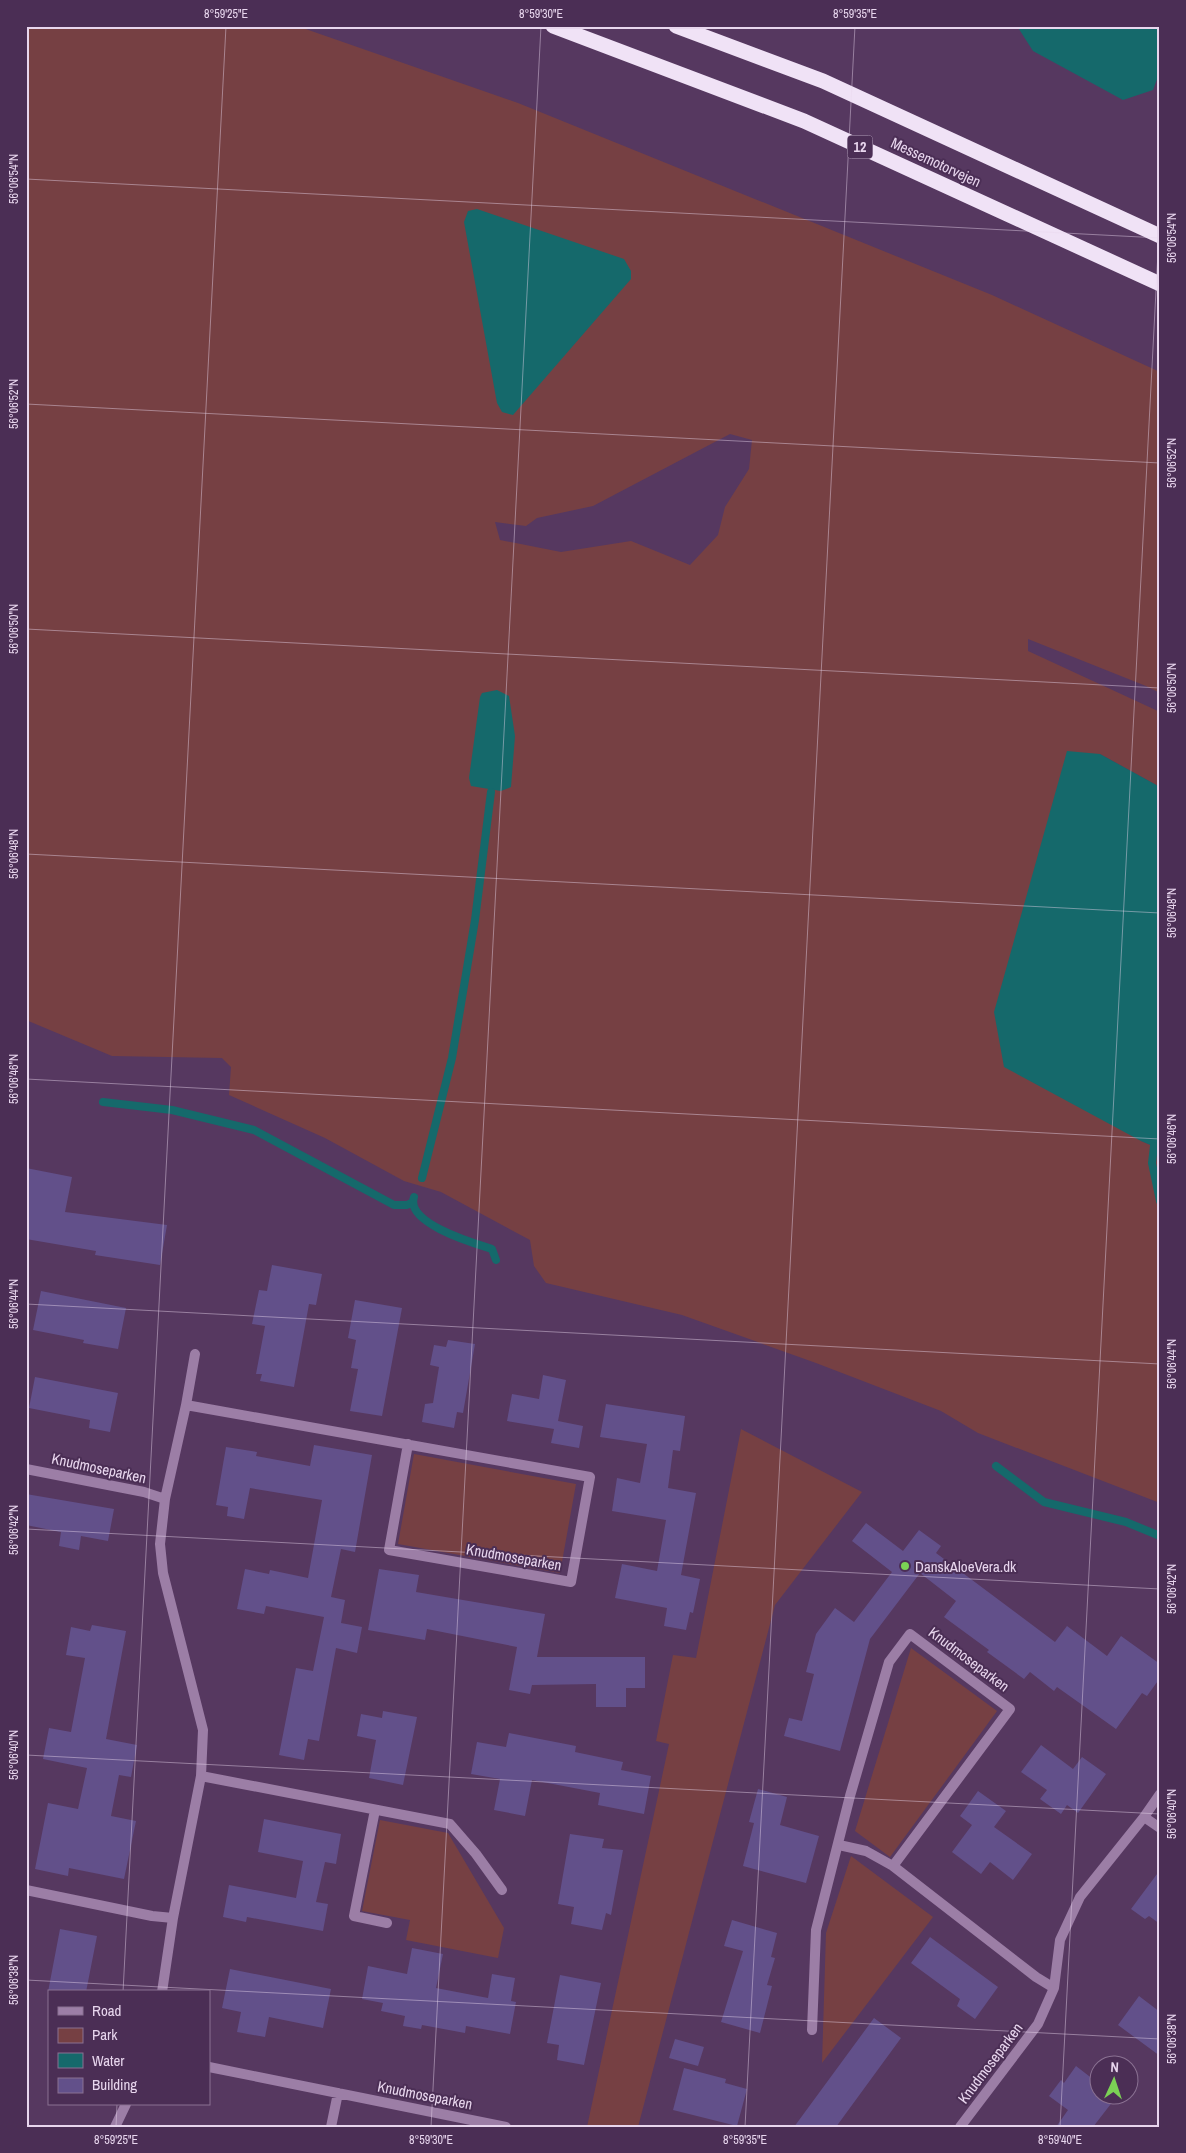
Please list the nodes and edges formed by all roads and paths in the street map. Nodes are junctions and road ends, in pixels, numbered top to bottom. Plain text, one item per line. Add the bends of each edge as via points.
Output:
1 (553, 26) edge
2 (676, 26) edge
3 (1160, 236) edge
4 (1160, 284) edge
5 (195, 1354) dead end
6 (186, 1405) junction
7 (408, 1444) junction
8 (26, 1469) edge
9 (165, 1499) junction
10 (201, 1776) junction
11 (1160, 1794) edge
12 (375, 1810) junction
13 (1144, 1817) junction
14 (1160, 1828) edge
15 (839, 1846) junction
16 (893, 1866) junction
17 (26, 1890) edge
18 (502, 1890) dead end
19 (173, 1918) junction
20 (387, 1923) dead end
21 (1054, 1988) junction
22 (162, 1990) edge
23 (812, 2030) dead end
24 (210, 2067) edge
25 (338, 2093) junction
26 (125, 2106) edge
27 (115, 2127) edge
28 (331, 2127) edge
29 (506, 2127) edge
30 (960, 2127) edge

1 - 4 highway, Messemotorvejen / 12 via 804,121
2 - 3 highway, Messemotorvejen via 823,81
5 - 6 street
6 - 7 street, Knudmoseparken
6 - 9 street
7 - 7 street, Knudmoseparken via 590,1477 571,1582 389,1550
8 - 9 street, Knudmoseparken
9 - 10 street via 160,1544 163,1573 203,1730
10 - 12 street
10 - 19 street
11 - 13 street, Knudmoseparken
12 - 18 street via 450,1824
12 - 20 street via 354,1916
13 - 14 street
13 - 21 street, Knudmoseparken via 1080,1897 1060,1940
15 - 16 street via 866,1851
15 - 16 street, Knudmoseparken via 889,1662 910,1634 1010,1709
15 - 23 street, Knudmoseparken via 816,1930
16 - 21 street
17 - 19 street
19 - 22 street
21 - 30 street, Knudmoseparken via 1038,2024
24 - 25 street, Knudmoseparken
25 - 28 street
25 - 29 street, Knudmoseparken
26 - 27 street

